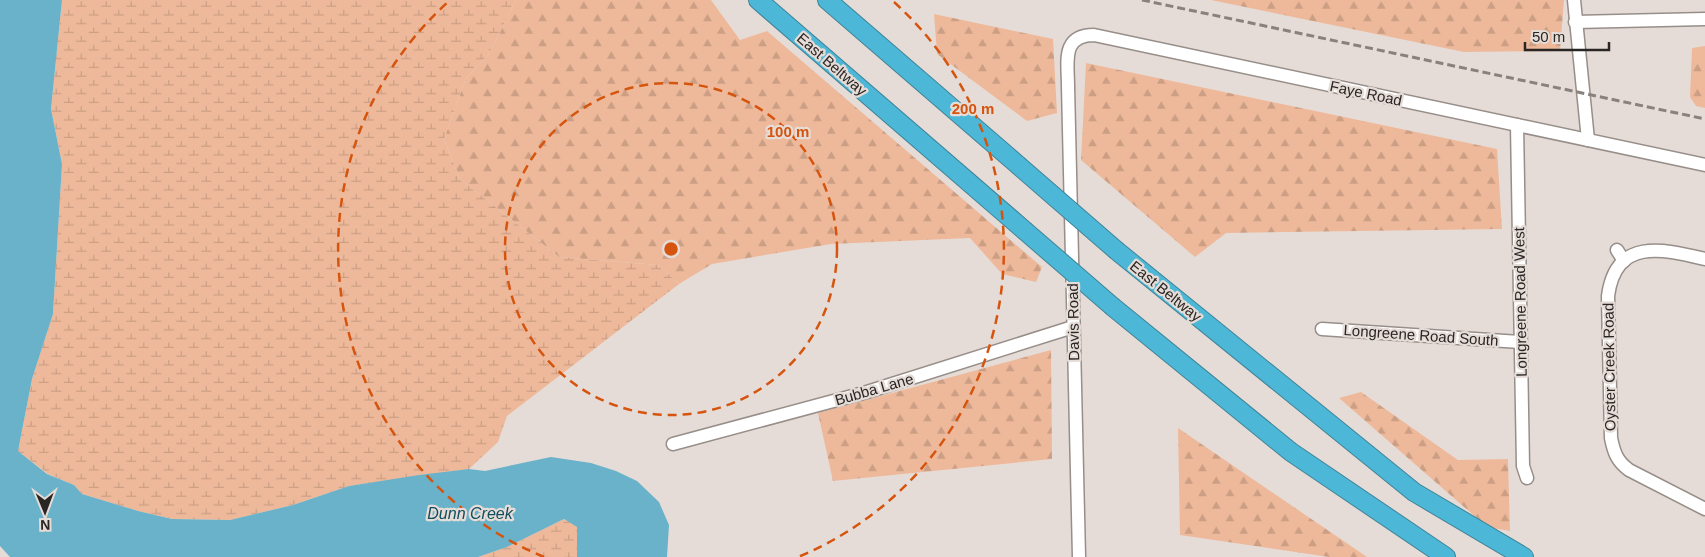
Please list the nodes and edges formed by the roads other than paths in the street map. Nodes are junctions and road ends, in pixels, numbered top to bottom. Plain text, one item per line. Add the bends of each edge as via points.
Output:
1 (758, 0) edge
2 (827, 0) edge
3 (1574, 0) edge
4 (1705, 19) edge
5 (1575, 22) junction
6 (1068, 86) joint
7 (1517, 126) junction
8 (1588, 140) junction
9 (1705, 165) edge
10 (1705, 259) edge
11 (1073, 327) junction
12 (1322, 329) dead end
13 (1520, 342) junction
14 (673, 444) dead end
15 (1527, 478) dead end
16 (1705, 509) edge
17 (1078, 557) edge
18 (1446, 557) edge
19 (1524, 557) edge

1 - 18 highway, East Beltway, bridge via 1113,307 1291,452
2 - 19 highway, East Beltway, bridge via 1117,251 1414,492
3 - 5 street
4 - 5 street
5 - 8 street
6 - 7 street, Faye Road via 1069,48 1074,39 1094,35
6 - 11 street, Davis Road
7 - 8 street, Faye Road
7 - 13 street, Longreene Road West
8 - 9 street, Faye Road
10 - 16 street, Oyster Creek Road via 1664,250 1620,256 1608,296 1614,452 1619,462 1629,470
11 - 14 street, Bubba Lane via 867,392
11 - 17 street, Davis Road
12 - 13 street, Longreene Road South
13 - 15 street, Longreene Road West via 1523,466

